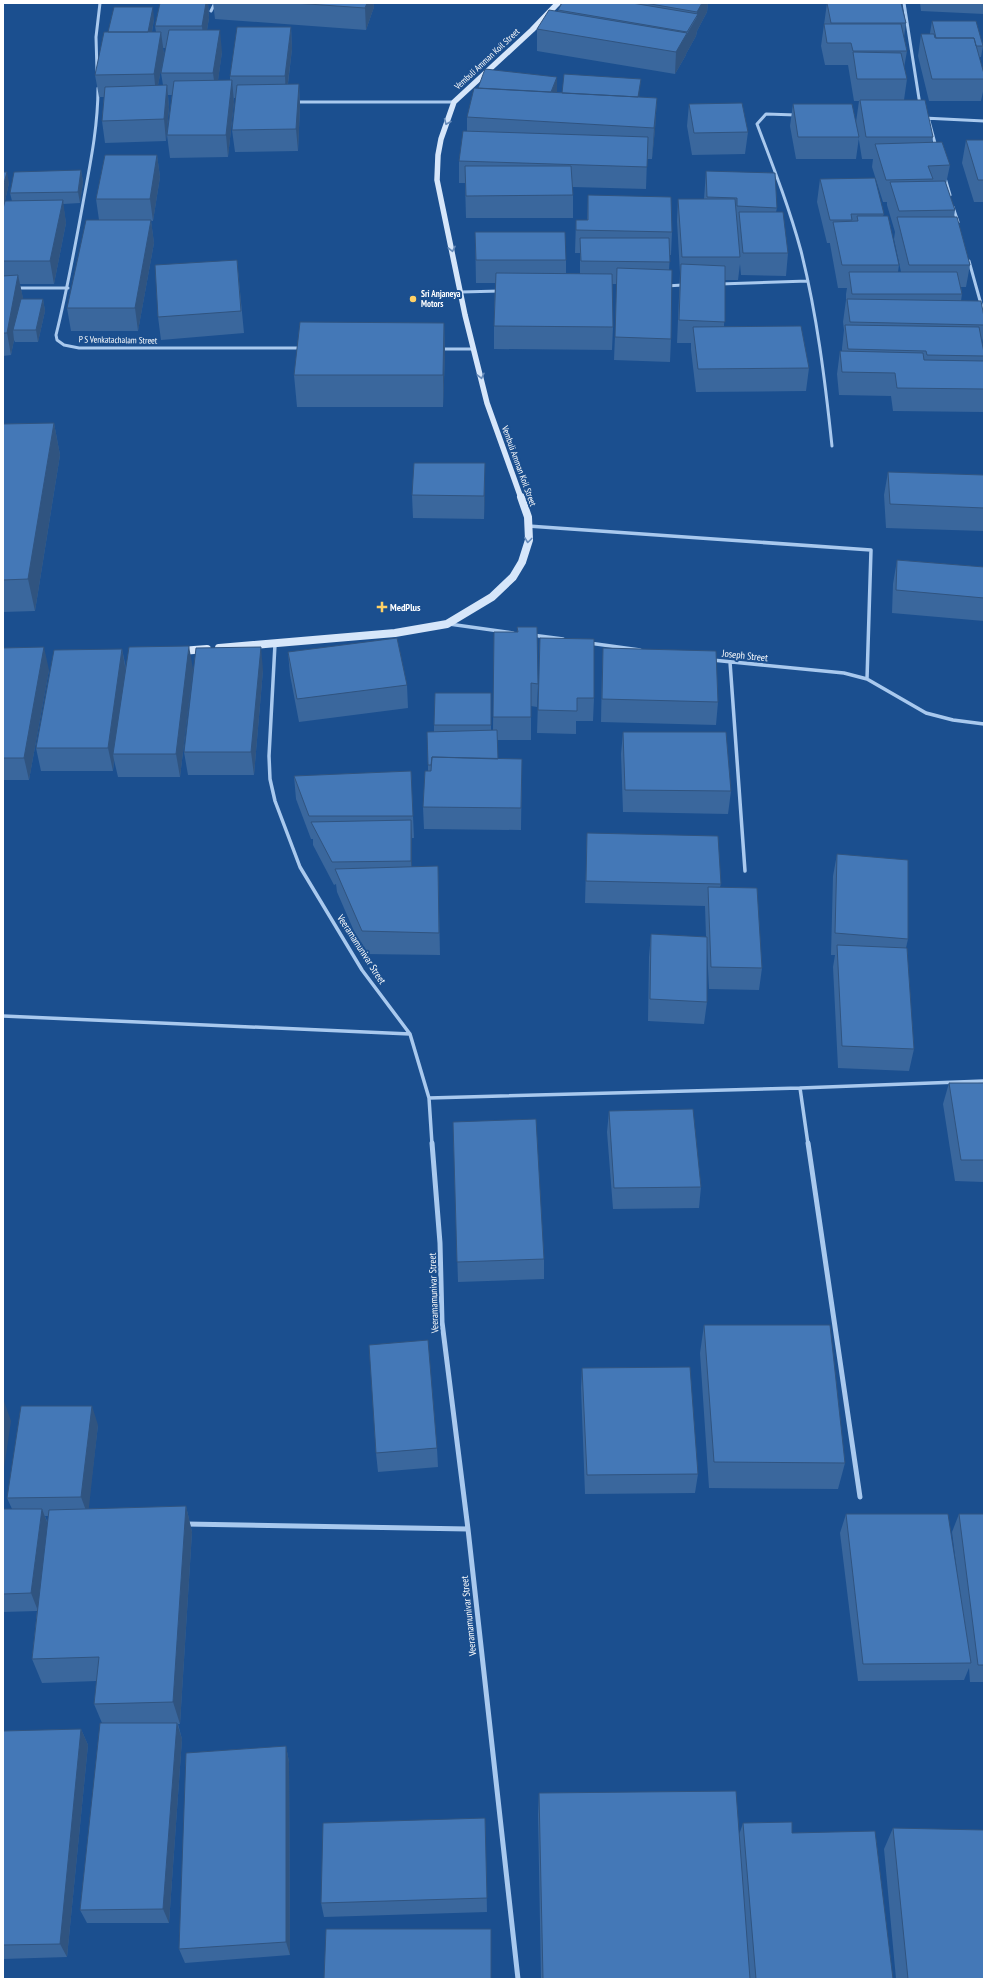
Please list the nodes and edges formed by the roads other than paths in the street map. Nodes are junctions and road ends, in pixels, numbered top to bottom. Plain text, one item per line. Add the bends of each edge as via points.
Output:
1 (100, 3) edge
2 (215, 3) edge
3 (558, 3) edge
4 (904, 3) edge
5 (211, 11) dead end
6 (97, 73) edge
7 (98, 80) edge
8 (288, 102) edge
9 (454, 102) junction
10 (797, 115) edge
11 (920, 118) edge
12 (928, 118) junction
13 (984, 120) edge
14 (937, 148) edge
15 (943, 171) edge
16 (958, 224) edge
17 (967, 254) edge
18 (808, 281) junction
19 (713, 284) edge
20 (690, 285) edge
21 (658, 286) edge
22 (10, 288) edge
23 (68, 288) junction
24 (508, 290) edge
25 (461, 292) junction
26 (984, 315) edge
27 (309, 348) edge
28 (435, 349) edge
29 (475, 349) junction
30 (832, 446) dead end
31 (528, 526) junction
32 (447, 624) junction
33 (518, 633) edge
34 (526, 634) edge
35 (565, 640) edge
36 (581, 642) edge
37 (275, 644) junction
38 (644, 650) edge
39 (174, 651) edge
40 (707, 659) edge
41 (730, 662) junction
42 (867, 679) junction
43 (984, 724) edge
44 (745, 871) dead end
45 (3, 1016) edge
46 (410, 1034) junction
47 (984, 1081) edge
48 (800, 1088) junction
49 (429, 1098) junction
50 (860, 1497) dead end
51 (183, 1524) edge
52 (468, 1529) junction
53 (518, 1979) edge

1 - 6 street via 96,37
2 - 5 street
3 - 9 street, Vembuli Amman Koil Street
4 - 12 street via 920,106
7 - 23 street, P S Venkatachalam Street via 92,148
8 - 9 street
9 -> 25 street, Vembuli Amman Koil Street via 441,139 437,180
10 - 18 street via 766,114 757,124 793,224
11 - 12 street
12 - 13 street
12 - 14 street
15 - 16 street
17 - 26 street
18 - 19 street
18 - 30 street via 825,380
20 - 21 street
22 - 23 street
23 - 27 street, P S Venkatachalam Street via 56,335 57,340 64,345 79,348
24 - 25 street
25 - 29 street, Vembuli Amman Koil Street
28 - 29 street
29 -> 31 street, Vembuli Amman Koil Street via 487,403 528,517
31 -> 32 street, Vembuli Amman Koil Street via 529,540 522,562 513,578 492,597
31 - 42 street via 871,550
32 - 33 street
32 - 37 street, Vembuli Amman Koil Street via 395,633
34 - 35 street
36 - 38 street
37 - 39 street, Vembuli Amman Koil Street
37 - 46 street, Veeramamunivar Street via 269,756 270,779 275,801 300,867 362,970
40 - 41 street, Joseph Street
41 - 42 street, Joseph Street via 844,673
41 - 44 street
42 - 43 street, Joseph Street via 926,713
45 - 46 street
46 - 49 street, Veeramamunivar Street
47 - 48 street
48 - 49 street
48 - 50 street
49 - 52 street, Veeramamunivar Street via 440,1244 442,1322
51 - 52 street
52 - 53 street, Veeramamunivar Street

